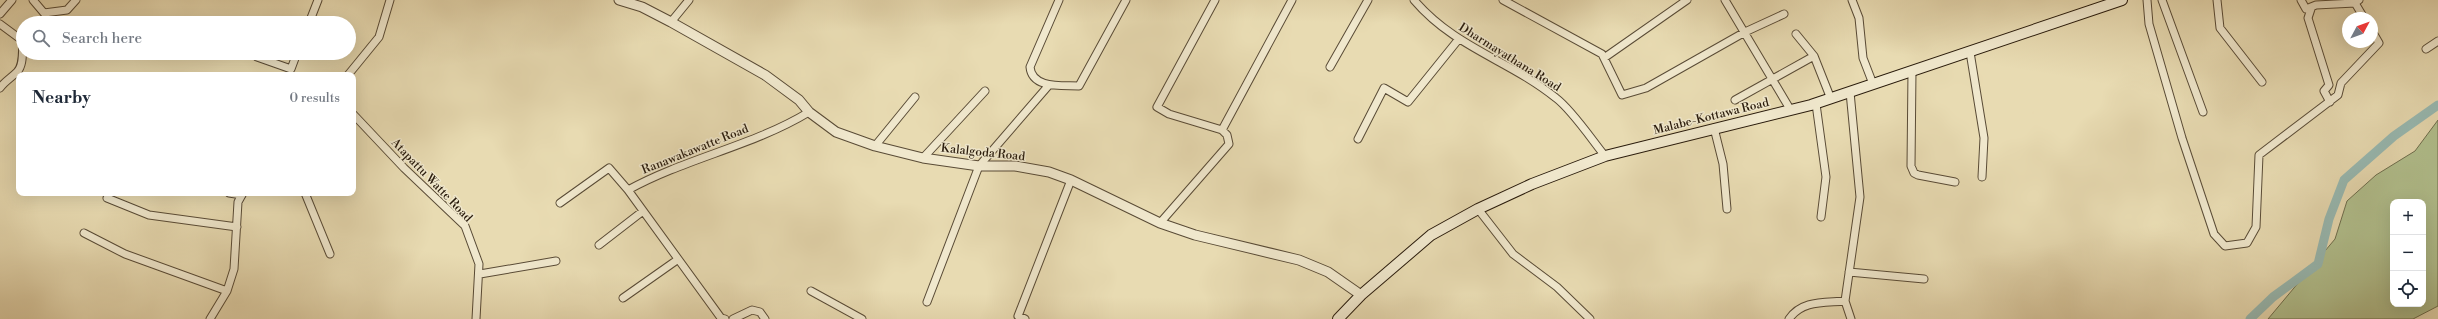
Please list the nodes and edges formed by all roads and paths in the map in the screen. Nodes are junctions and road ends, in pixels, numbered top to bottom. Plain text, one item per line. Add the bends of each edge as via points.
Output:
1 (12, 0) edge
2 (33, 0) edge
3 (76, 0) edge
4 (318, 0) edge
5 (390, 0) edge
6 (619, 0) edge
7 (688, 0) edge
8 (1059, 0) edge
9 (1126, 0) edge
10 (1215, 0) edge
11 (1292, 0) edge
12 (1368, 0) edge
13 (1414, 0) edge
14 (1503, 0) edge
15 (1687, 0) edge
16 (1725, 0) edge
17 (1852, 0) edge
18 (2122, 0) edge
19 (2147, 0) edge
20 (2162, 0) edge
21 (2217, 0) edge
22 (2301, 0) edge
23 (2357, 1) edge
24 (2311, 9) junction
25 (2362, 12) edge
26 (0, 14) edge
27 (1784, 14) dead end
28 (312, 16) edge
29 (671, 22) junction
30 (0, 24) edge
31 (1745, 32) junction
32 (1796, 34) dead end
33 (16, 36) edge
34 (1458, 40) junction
35 (2438, 41) edge
36 (2374, 48) edge
37 (2426, 49) dead end
38 (1970, 52) junction
39 (1814, 56) junction
40 (1604, 58) junction
41 (22, 60) edge
42 (266, 60) edge
43 (294, 60) edge
44 (1330, 67) dead end
45 (1912, 71) junction
46 (18, 72) edge
47 (350, 72) edge
48 (16, 73) edge
49 (1772, 79) junction
50 (2262, 82) dead end
51 (1873, 84) junction
52 (1049, 85) junction
53 (0, 88) edge
54 (986, 92) dead end
55 (1850, 92) junction
56 (915, 97) dead end
57 (1831, 99) junction
58 (1735, 100) dead end
59 (2330, 102) junction
60 (1816, 104) junction
61 (1790, 109) junction
62 (809, 112) junction
63 (2203, 112) dead end
64 (356, 117) edge
65 (1714, 128) junction
66 (1222, 130) junction
67 (1358, 139) dead end
68 (875, 146) junction
69 (1605, 156) junction
70 (923, 158) junction
71 (979, 166) junction
72 (1982, 177) dead end
73 (1071, 180) junction
74 (1955, 182) dead end
75 (628, 190) junction
76 (241, 196) edge
77 (306, 196) edge
78 (107, 198) dead end
79 (560, 203) dead end
80 (1478, 209) junction
81 (1727, 209) dead end
82 (643, 211) junction
83 (1821, 217) dead end
84 (1160, 222) junction
85 (236, 227) junction
86 (84, 233) dead end
87 (599, 245) dead end
88 (330, 254) dead end
89 (677, 260) junction
90 (556, 261) dead end
91 (1849, 272) junction
92 (480, 274) junction
93 (1924, 279) dead end
94 (227, 291) junction
95 (811, 291) dead end
96 (1361, 295) junction
97 (623, 298) dead end
98 (1845, 301) junction
99 (927, 302) dead end
100 (210, 319) edge
101 (476, 319) edge
102 (725, 319) edge
103 (733, 319) edge
104 (765, 319) edge
105 (862, 319) edge
106 (1025, 319) edge
107 (1338, 319) edge
108 (1590, 319) edge
109 (1789, 319) edge
110 (1851, 319) edge

1 - 26 street
2 - 3 street via 44,13 67,10
4 - 28 street
5 - 47 street via 379,37
6 - 29 street, Kalalgoda Road via 642,7
7 - 29 street
8 - 52 street via 1030,67 1035,79
9 - 52 street via 1079,86
10 - 66 street via 1157,107 1169,114
11 - 66 street
12 - 44 street
13 - 34 street, Dharmayathana Road via 1423,11
14 - 40 street via 1602,54
15 - 40 street
16 - 31 street
17 - 51 street via 1859,18 1863,58
18 - 38 main road, Malabe-Kottawa Road
19 - 59 street via 2149,24 2182,138 2214,234 2225,246 2247,244 2256,227 2259,155
20 - 63 street
21 - 50 street via 2220,28
22 - 24 street via 2306,9
23 - 24 street via 2316,5
23 - 25 street
24 - 59 street via 2308,18 2329,85 2324,91
27 - 31 street
29 - 62 street, Kalalgoda Road via 765,75 799,100
30 - 33 street
31 - 40 street via 1646,88 1622,95
31 - 49 street
32 - 39 street
34 - 67 street via 1408,102 1384,88
34 - 69 street, Dharmayathana Road via 1558,99
35 - 37 street
36 - 59 street via 2341,83 2338,95
38 - 45 main road, Malabe-Kottawa Road
38 - 72 street via 1984,138
39 - 49 street
39 - 57 street
41 - 46 street
42 - 43 street via 291,69
45 - 51 main road, Malabe-Kottawa Road
45 - 74 street via 1911,166 1918,175
48 - 53 street
49 - 58 street
49 - 61 street
51 - 55 main road, Malabe-Kottawa Road
52 - 71 street
54 - 70 street
55 - 57 main road, Malabe-Kottawa Road
55 - 91 street via 1860,197
56 - 68 street
57 - 60 main road, Malabe-Kottawa Road
60 - 61 main road, Malabe-Kottawa Road
60 - 83 street via 1826,177
61 - 65 main road, Malabe-Kottawa Road
62 - 68 street, Kalalgoda Road via 836,132
62 - 75 street, Ranawakawatte Road via 792,122 718,153 657,174
64 - 92 street, Atapattu Watte Road via 404,168 465,226 479,264
65 - 69 main road, Malabe-Kottawa Road
65 - 81 street via 1723,164
66 - 84 street via 1227,135 1229,144
68 - 70 street, Kalalgoda Road
69 - 80 main road, Malabe-Kottawa Road via 1532,184
70 - 71 street, Kalalgoda Road
71 - 73 street, Kalalgoda Road via 1015,166 1049,172
71 - 99 street
73 - 84 street, Kalalgoda Road
73 - 106 street via 1018,316
75 - 79 street via 609,168
75 - 82 street
76 - 85 street via 238,202
77 - 88 street
78 - 85 street via 149,215
80 - 96 main road, Malabe-Kottawa Road via 1431,235
80 - 108 street via 1513,254 1557,287
82 - 87 street
82 - 89 street
84 - 96 street, Kalalgoda Road via 1195,234 1299,260 1328,272
85 - 94 street via 234,268
86 - 94 street via 125,254
89 - 97 street
89 - 102 street via 721,318
90 - 92 street
91 - 93 street
91 - 98 street
92 - 101 street, Atapattu Watte Road
94 - 100 street
95 - 105 street
96 - 107 main road, Malabe-Kottawa Road
98 - 109 street via 1806,305 1795,310
98 - 110 street
103 - 104 street via 752,310 760,312

